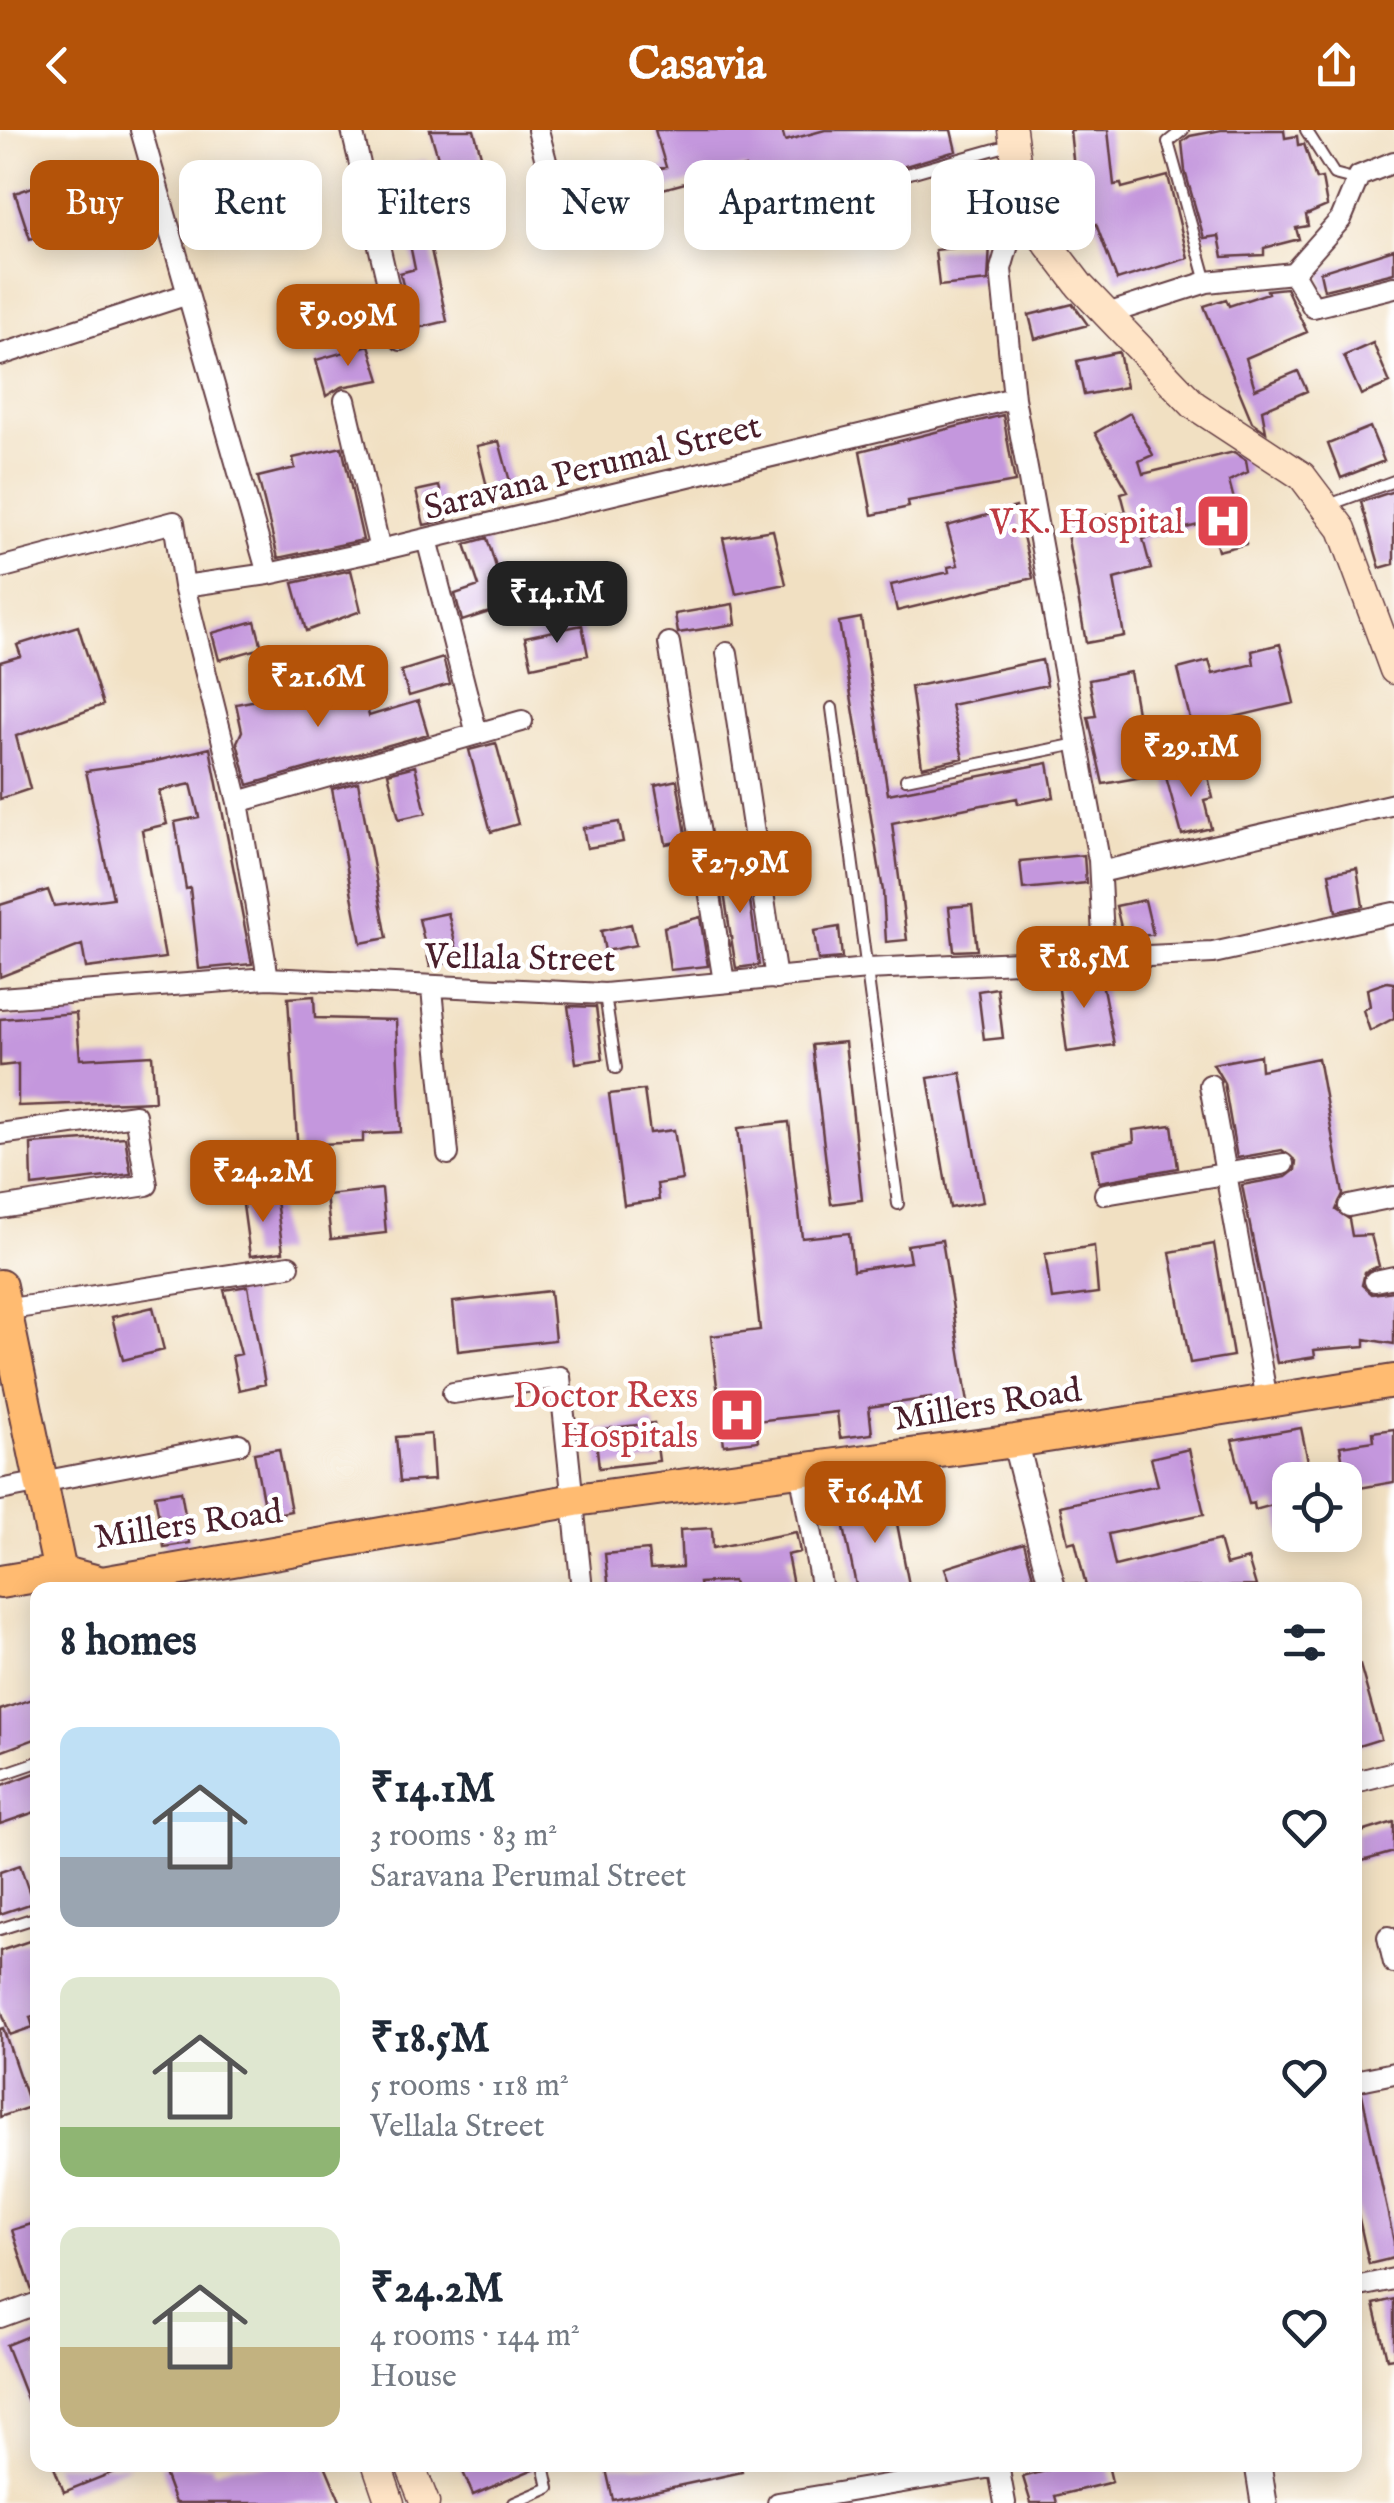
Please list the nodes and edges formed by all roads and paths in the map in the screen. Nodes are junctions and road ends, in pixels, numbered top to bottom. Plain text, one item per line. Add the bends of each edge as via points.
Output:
1 (142, 130) edge
2 (352, 130) edge
3 (538, 130) edge
4 (1183, 130) edge
5 (1306, 130) edge
6 (1013, 137) edge
7 (546, 160) edge
8 (1394, 162) edge
9 (911, 169) edge
10 (1357, 180) junction
11 (1007, 250) edge
12 (1053, 250) edge
13 (1293, 274) junction
14 (1207, 282) junction
15 (1394, 287) edge
16 (188, 294) junction
17 (1107, 314) junction
18 (401, 340) dead end
19 (0, 355) edge
20 (1014, 398) junction
21 (346, 400) dead end
22 (1394, 481) edge
23 (1325, 506) junction
24 (427, 539) junction
25 (380, 550) junction
26 (0, 568) edge
27 (268, 574) junction
28 (184, 586) junction
29 (669, 643) dead end
30 (728, 653) dead end
31 (1394, 670) edge
32 (832, 708) dead end
33 (522, 720) dead end
34 (477, 734) junction
35 (1078, 744) junction
36 (906, 779) dead end
37 (238, 802) junction
38 (1394, 804) edge
39 (1100, 872) junction
40 (1394, 912) edge
41 (1104, 957) junction
42 (868, 970) junction
43 (268, 978) junction
44 (776, 979) junction
45 (724, 982) junction
46 (432, 988) junction
47 (606, 994) junction
48 (0, 998) edge
49 (616, 1068) dead end
50 (1210, 1085) dead end
51 (0, 1134) edge
52 (448, 1154) dead end
53 (1283, 1164) dead end
54 (1224, 1173) junction
55 (1104, 1194) dead end
56 (1394, 1197) edge
57 (898, 1204) dead end
58 (1349, 1206) dead end
59 (0, 1208) edge
60 (290, 1266) dead end
61 (3, 1313) edge
62 (1394, 1380) edge
63 (454, 1392) dead end
64 (1268, 1400) junction
65 (1015, 1441) junction
66 (239, 1444) dead end
67 (800, 1470) junction
68 (39, 1480) junction
69 (0, 1490) edge
70 (574, 1500) junction
71 (60, 1581) edge
72 (0, 1582) edge
73 (129, 1582) edge
74 (581, 1582) edge
75 (821, 1582) edge
76 (1051, 1582) edge
77 (30, 1765) edge
78 (1394, 1772) edge
79 (0, 1775) edge
80 (1362, 1780) edge
81 (30, 1920) edge
82 (0, 1929) edge
83 (1388, 1938) dead end
84 (1394, 1963) edge
85 (1394, 2073) edge
86 (1362, 2080) edge
87 (1394, 2279) edge
88 (1362, 2285) edge
89 (30, 2306) edge
90 (0, 2317) edge
91 (379, 2472) edge
92 (413, 2472) edge
93 (546, 2472) edge
94 (962, 2472) edge
95 (999, 2472) edge
96 (1259, 2472) edge
97 (390, 2503) edge
98 (425, 2503) edge
99 (514, 2503) edge
100 (778, 2503) edge
101 (1004, 2503) edge
102 (1264, 2503) edge

1 - 16 street
2 - 18 street
3 - 7 street
4 - 14 lane via 1168,142
5 - 10 lane via 1334,174
6 - 9 lane
8 - 10 street
10 - 13 street via 1341,219
11 - 20 street via 1001,269
12 - 17 main road
13 - 14 street
13 - 15 street via 1313,308
14 - 17 street
16 - 19 street
16 - 27 street
17 - 23 main road via 1194,406 1302,476
20 - 24 street, Saravana Perumal Street
20 - 35 street
21 - 25 street
22 - 23 lane
23 - 31 main road via 1342,529
24 - 25 street, Saravana Perumal Street
24 - 34 street
25 - 27 street, Saravana Perumal Street
26 - 28 street via 174,522
27 - 28 street, Saravana Perumal Street
28 - 37 street
29 - 45 street
30 - 44 street
32 - 42 lane
33 - 34 street
34 - 37 street
35 - 36 lane
35 - 39 street
37 - 43 street
38 - 39 street
39 - 41 street
40 - 41 street, Vellala Street via 1213,953
41 - 42 street, Vellala Street
42 - 44 street, Vellala Street
42 - 57 lane
43 - 46 street, Vellala Street
43 - 48 street, Vellala Street
44 - 45 street, Vellala Street
45 - 47 street, Vellala Street
46 - 47 street, Vellala Street
46 - 52 street
47 - 49 lane
50 - 54 street
51 - 59 street via 134,1116 146,1185
53 - 54 street
54 - 55 street
54 - 64 street
56 - 58 street
60 - 61 street
61 - 68 main road
62 - 64 main road, Millers Road
63 - 70 street via 560,1378
64 - 65 main road, Millers Road
65 - 67 main road, Millers Road
65 - 76 street
66 - 68 street
67 - 70 main road, Millers Road
67 - 75 street
68 - 69 street
68 - 71 main road
70 - 73 main road, Millers Road
70 - 74 street
71 - 72 main road
77 - 79 lane
78 - 80 street
81 - 82 lane
83 - 84 street
85 - 86 street
87 - 88 street
89 - 90 street
91 - 97 main road
92 - 98 main road
93 - 99 lane via 549,2488
94 - 100 street
95 - 101 street
96 - 102 street

